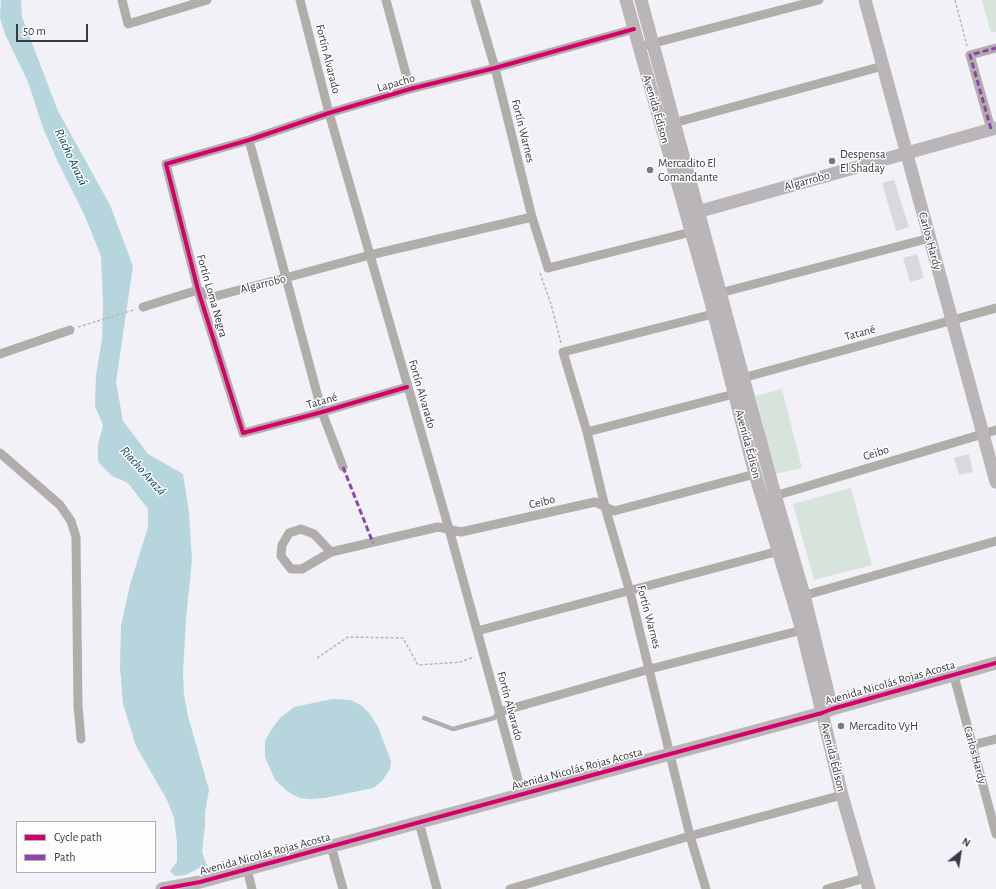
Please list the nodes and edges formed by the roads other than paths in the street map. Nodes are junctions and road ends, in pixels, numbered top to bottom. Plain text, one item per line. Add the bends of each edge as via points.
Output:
1 (122, 0) edge
2 (207, 0) edge
3 (300, 0) edge
4 (386, 0) edge
5 (475, 0) edge
6 (626, 0) edge
7 (641, 0) edge
8 (819, 0) edge
9 (865, 0) edge
10 (634, 29) junction
11 (654, 44) junction
12 (639, 48) junction
13 (996, 48) edge
14 (883, 66) junction
15 (494, 68) junction
16 (410, 89) junction
17 (329, 113) junction
18 (675, 123) junction
19 (661, 127) junction
20 (994, 128) edge
21 (249, 140) junction
22 (907, 154) junction
23 (166, 164) joint
24 (692, 213) junction
25 (532, 217) junction
26 (691, 232) junction
27 (930, 238) junction
28 (370, 255) junction
29 (285, 278) junction
30 (198, 290) junction
31 (715, 294) junction
32 (143, 307) road end
33 (996, 308) edge
34 (714, 314) junction
35 (952, 320) junction
36 (70, 330) road end
37 (0, 354) edge
38 (737, 379) junction
39 (407, 387) junction
40 (734, 394) junction
41 (322, 412) junction
42 (996, 430) edge
43 (587, 432) junction
44 (243, 433) joint
45 (983, 433) junction
46 (0, 453) edge
47 (343, 467) dead end
48 (755, 474) junction
49 (996, 482) edge
50 (769, 497) junction
51 (605, 507) junction
52 (449, 529) junction
53 (996, 541) edge
54 (779, 551) junction
55 (331, 552) junction
56 (630, 592) junction
57 (798, 597) junction
58 (802, 630) junction
59 (477, 632) junction
60 (996, 663) edge
61 (650, 669) junction
62 (954, 676) junction
63 (827, 711) junction
64 (499, 712) junction
65 (424, 718) dead end
66 (81, 738) dead end
67 (996, 739) edge
68 (972, 744) junction
69 (670, 754) junction
70 (522, 794) junction
71 (842, 795) junction
72 (996, 797) edge
73 (987, 800) junction
74 (419, 822) junction
75 (996, 834) edge
76 (690, 836) junction
77 (331, 846) junction
78 (247, 869) junction
79 (867, 884) edge
80 (167, 888) edge
81 (252, 889) edge
82 (343, 889) edge
83 (437, 889) edge
84 (510, 889) edge
85 (706, 889) edge
86 (826, 889) edge

1 - 2 street via 128,24
3 - 17 street, Fortín Alvarado
4 - 16 street
5 - 15 street, Fortín Warnes
6 - 10 street, Avenida Édison
7 - 11 street, Avenida Édison
8 - 11 street
9 - 14 street, Carlos Hardy
10 - 12 street, Avenida Édison
10 - 15 street, Lapacho
11 - 12 street
11 - 18 street, Avenida Édison
12 - 19 street, Avenida Édison
13 - 20 street via 970,55
14 - 18 street
14 - 22 street, Carlos Hardy
15 - 16 street, Lapacho
15 - 25 street, Fortín Warnes
16 - 17 street, Lapacho
17 - 21 street, Lapacho
17 - 28 street, Fortín Alvarado
18 - 19 street
18 - 24 street, Avenida Édison
19 - 24 street, Avenida Édison
20 - 22 street, Algarrobo
21 - 23 street, Lapacho
21 - 29 street
22 - 24 street, Algarrobo
22 - 27 street, Carlos Hardy
23 - 30 street, Fortín Loma Negra
24 - 26 street, Avenida Édison
24 - 31 street, Avenida Édison
25 - 26 street, Fortín Warnes via 548,268
25 - 28 street, Algarrobo
26 - 31 street, Avenida Édison
27 - 31 street
27 - 35 street, Carlos Hardy
28 - 29 street, Algarrobo
28 - 39 street, Fortín Alvarado
29 - 30 street, Algarrobo via 212,297
29 - 41 street
30 - 32 street
30 - 44 street, Fortín Loma Negra
31 - 34 street, Avenida Édison
31 - 38 street, Avenida Édison
33 - 35 street, Tatané
34 - 38 street, Avenida Édison
34 - 43 street, Fortín Warnes via 563,352
35 - 38 street, Tatané
35 - 45 street, Carlos Hardy
36 - 37 street
38 - 40 street, Avenida Édison
38 - 50 street, Avenida Édison
39 - 41 street, Tatané
39 - 52 street, Fortín Alvarado
40 - 43 street
40 - 48 street, Avenida Édison
41 - 44 street, Tatané
41 - 47 street
42 - 45 street, Ceibo
43 - 51 street, Fortín Warnes
45 - 49 street, Carlos Hardy
45 - 50 street, Ceibo
46 - 66 street via 60,505 71,521 76,537 78,706
48 - 50 street, Avenida Édison
48 - 51 street, Ceibo via 614,511
50 - 54 street, Avenida Édison
50 - 57 street, Avenida Édison
51 - 52 street, Ceibo via 595,502 460,532
51 - 56 street, Fortín Warnes
52 - 55 street, Ceibo via 438,527
52 - 59 street, Fortín Alvarado
53 - 57 street
54 - 56 street
54 - 57 street, Avenida Édison
55 - 55 street, Ceibo via 302,569 291,569 281,556 282,545 289,533 301,529 314,534
56 - 59 street
56 - 61 street, Fortín Warnes
57 - 58 street, Avenida Édison
57 - 63 street, Avenida Édison
58 - 61 street
58 - 63 street, Avenida Édison
59 - 64 street, Fortín Alvarado
60 - 62 street, Avenida Nicolás Rojas Acosta
61 - 64 street
61 - 69 street, Fortín Warnes
62 - 63 street, Avenida Nicolás Rojas Acosta
62 - 68 street, Carlos Hardy
63 - 69 street, Avenida Nicolás Rojas Acosta
63 - 71 street, Avenida Édison
64 - 65 lane via 494,718 453,729
64 - 70 street, Fortín Alvarado
67 - 68 street
68 - 73 street, Carlos Hardy
69 - 70 street, Avenida Nicolás Rojas Acosta
69 - 76 street, Fortín Warnes
70 - 74 street, Avenida Nicolás Rojas Acosta
71 - 76 street
71 - 79 street, Avenida Édison
72 - 73 street
73 - 75 street, Carlos Hardy
74 - 77 street, Avenida Nicolás Rojas Acosta
74 - 83 street
76 - 84 street
76 - 85 street, Fortín Warnes
77 - 78 street, Avenida Nicolás Rojas Acosta
77 - 82 street
78 - 80 street, Avenida Nicolás Rojas Acosta
78 - 81 street
79 - 86 street

